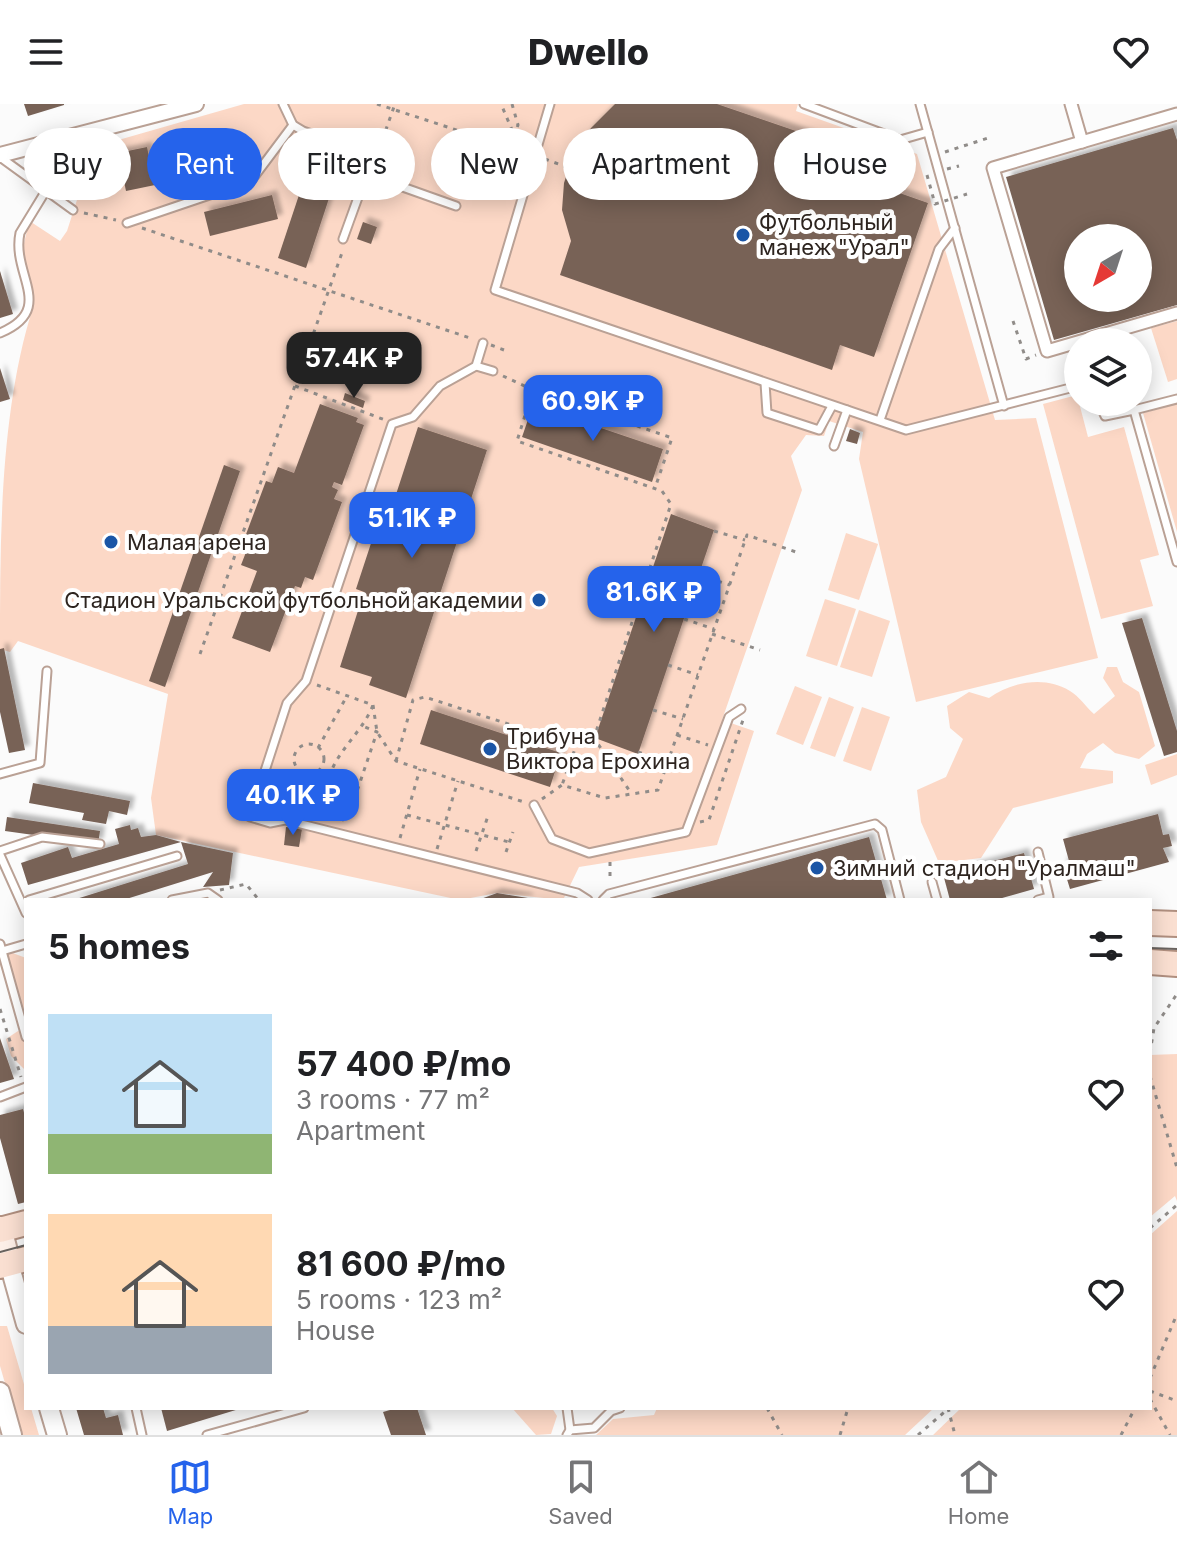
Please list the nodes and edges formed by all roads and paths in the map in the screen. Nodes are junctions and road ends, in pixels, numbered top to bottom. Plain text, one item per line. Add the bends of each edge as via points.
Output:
1 (196, 104) edge
2 (283, 104) edge
3 (377, 104) edge
4 (501, 104) edge
5 (512, 104) edge
6 (550, 104) edge
7 (804, 104) edge
8 (920, 104) edge
9 (1071, 104) edge
10 (394, 107) edge
11 (1177, 114) edge
12 (293, 125) junction
13 (113, 128) edge
14 (301, 128) edge
15 (386, 128) edge
16 (453, 128) edge
17 (510, 128) edge
18 (517, 128) edge
19 (543, 128) edge
20 (928, 132) junction
21 (1080, 136) junction
22 (991, 137) dead end
23 (24, 150) edge
24 (953, 150) dead end
25 (0, 156) edge
26 (959, 166) dead end
27 (943, 170) dead end
28 (24, 175) edge
29 (927, 175) dead end
30 (415, 191) edge
31 (967, 194) dead end
32 (42, 200) edge
33 (58, 200) edge
34 (358, 200) edge
35 (522, 200) edge
36 (456, 206) dead end
37 (73, 210) joint
38 (127, 223) junction
39 (955, 228) junction
40 (343, 243) joint
41 (329, 291) junction
42 (1177, 313) edge
43 (1013, 321) dead end
44 (452, 332) dead end
45 (0, 333) edge
46 (483, 343) dead end
47 (1047, 351) junction
48 (476, 366) junction
49 (493, 371) joint
50 (765, 383) junction
51 (295, 386) junction
52 (533, 390) junction
53 (1064, 390) edge
54 (1177, 399) edge
55 (1152, 405) edge
56 (832, 406) junction
57 (1004, 406) junction
58 (847, 410) junction
59 (1136, 416) edge
60 (880, 420) junction
61 (392, 424) junction
62 (834, 446) dead end
63 (655, 488) junction
64 (714, 531) dead end
65 (745, 540) junction
66 (796, 552) dead end
67 (1177, 562) edge
68 (699, 575) dead end
69 (730, 585) junction
70 (684, 619) dead end
71 (713, 632) junction
72 (760, 650) dead end
73 (200, 654) dead end
74 (668, 665) dead end
75 (47, 671) dead end
76 (698, 675) junction
77 (306, 681) junction
78 (347, 695) junction
79 (373, 705) junction
80 (741, 709) joint
81 (653, 710) dead end
82 (683, 719) junction
83 (365, 727) junction
84 (377, 732) junction
85 (677, 735) junction
86 (318, 748) junction
87 (717, 748) junction
88 (638, 752) dead end
89 (396, 761) junction
90 (668, 762) junction
91 (323, 764) junction
92 (333, 767) junction
93 (420, 769) junction
94 (300, 771) junction
95 (0, 774) edge
96 (458, 781) junction
97 (562, 785) junction
98 (260, 787) junction
99 (632, 794) junction
100 (534, 805) junction
101 (407, 815) junction
102 (488, 816) dead end
103 (445, 825) junction
104 (688, 825) junction
105 (513, 832) dead end
106 (482, 834) junction
107 (509, 842) junction
108 (100, 844) dead end
109 (397, 849) junction
110 (476, 851) dead end
111 (506, 852) dead end
112 (1038, 852) dead end
113 (0, 853) edge
114 (177, 856) dead end
115 (435, 857) junction
116 (610, 862) dead end
117 (932, 882) dead end
118 (208, 893) junction
119 (606, 897) edge
120 (24, 898) edge
121 (36, 898) edge
122 (182, 898) edge
123 (215, 898) edge
124 (257, 898) edge
125 (585, 898) edge
126 (899, 898) edge
127 (936, 898) edge
128 (1045, 898) edge
129 (24, 944) edge
130 (1, 948) edge
131 (1152, 962) edge
132 (1177, 964) edge
133 (1177, 994) edge
134 (0, 1009) edge
135 (1154, 1028) joint
136 (24, 1030) edge
137 (1152, 1040) edge
138 (1152, 1083) edge
139 (24, 1085) edge
140 (24, 1088) edge
141 (0, 1097) edge
142 (1177, 1168) edge
143 (1177, 1205) edge
144 (24, 1223) edge
145 (1152, 1226) edge
146 (0, 1229) edge
147 (12, 1263) edge
148 (1177, 1314) edge
149 (24, 1315) edge
150 (1152, 1373) edge
151 (0, 1392) edge
152 (1152, 1392) edge
153 (1177, 1401) edge
154 (1152, 1403) edge
155 (50, 1410) edge
156 (136, 1410) edge
157 (297, 1410) edge
158 (567, 1410) edge
159 (613, 1410) edge
160 (768, 1410) edge
161 (847, 1410) edge
162 (946, 1410) edge
163 (949, 1410) edge
164 (1134, 1410) edge
165 (569, 1432) edge
166 (12, 1435) edge
167 (57, 1435) edge
168 (142, 1435) edge
169 (207, 1435) edge
170 (782, 1435) edge
171 (840, 1435) edge
172 (918, 1435) edge
173 (955, 1435) edge
174 (1121, 1435) edge
175 (1170, 1435) edge

1 - 13 street
2 - 12 lane
3 - 10 path
4 - 17 path
5 - 18 path
6 - 19 lane
7 - 20 lane via 900,140
8 - 20 lane
9 - 21 street
10 - 15 path
10 - 16 path
11 - 21 street
12 - 14 lane
12 - 38 lane via 251,181
20 - 39 lane
21 - 47 street via 990,169
22 - 24 path
23 - 25 street
25 - 28 lane
26 - 27 path
29 - 31 path, bridge via 935,204
30 - 36 lane
32 - 45 lane via 20,233 16,249 31,296 28,312 16,327
33 - 37 lane
34 - 40 lane
35 - 50 lane via 495,290
37 - 38 path
38 - 41 path
39 - 57 lane
39 - 60 lane via 939,249
40 - 41 path
41 - 44 path
41 - 51 path
42 - 47 street
43 - 47 path via 1026,359
46 - 48 lane
48 - 49 lane
48 - 61 lane via 440,386 413,417
49 - 52 path
50 - 56 lane
50 - 56 lane via 767,413 819,430
51 - 61 path
51 - 73 path
52 - 63 path via 517,441
52 - 63 path via 672,438
53 - 57 lane
54 - 55 lane
56 - 58 lane
57 - 60 lane via 906,430
58 - 60 lane
58 - 62 lane
59 - 67 lane
61 - 77 lane
63 - 99 path via 671,504 594,738
64 - 65 path
65 - 66 path via 747,535
65 - 69 path
68 - 69 path
69 - 71 path
70 - 71 path
71 - 72 path
71 - 76 path
74 - 76 path
75 - 95 lane via 40,763
76 - 82 path
77 - 78 path
77 - 98 lane via 287,703
78 - 79 path
78 - 86 path
79 - 83 path
79 - 84 path
80 - 87 lane via 729,717
80 - 104 path via 744,723 709,820
81 - 82 path
82 - 85 path
83 - 84 path
83 - 92 path via 340,751
84 - 89 path
84 - 92 path via 347,821 332,810
85 - 87 path
85 - 90 path
86 - 91 path
86 - 94 path via 302,746 294,756
87 - 104 lane
88 - 90 path
89 - 93 path
89 - 97 path via 413,700 425,697 576,746
90 - 99 path via 658,790
91 - 92 path
91 - 94 path via 316,773
93 - 96 path
93 - 101 path
94 - 98 path
96 - 100 path
96 - 103 path
97 - 99 path via 605,798
97 - 100 path
98 - 109 lane via 250,817 270,823 285,820
100 - 104 lane via 552,839 589,853 686,832
101 - 103 path
101 - 109 path
102 - 106 path
103 - 106 path
103 - 115 path
105 - 107 path
106 - 107 path
106 - 110 path
107 - 111 path
108 - 113 lane via 42,837
109 - 115 lane
112 - 128 lane
113 - 120 lane
114 - 121 lane
115 - 125 lane
116 - 119 path
117 - 127 lane
118 - 122 lane
118 - 123 lane
118 - 124 path via 246,884
119 - 126 lane via 875,824 882,830
129 - 130 lane
130 - 136 lane
131 - 132 main road
133 - 135 path
134 - 139 path
135 - 137 path
138 - 142 path
140 - 141 lane
143 - 145 path
144 - 146 main road
146 - 147 main road
147 - 149 street
148 - 150 path
151 - 166 street
152 - 153 path
154 - 175 path
155 - 167 street
156 - 168 lane
157 - 169 lane
158 - 165 lane
159 - 165 lane via 594,1428
160 - 170 path
161 - 171 path
162 - 172 path
163 - 173 path
164 - 174 path

